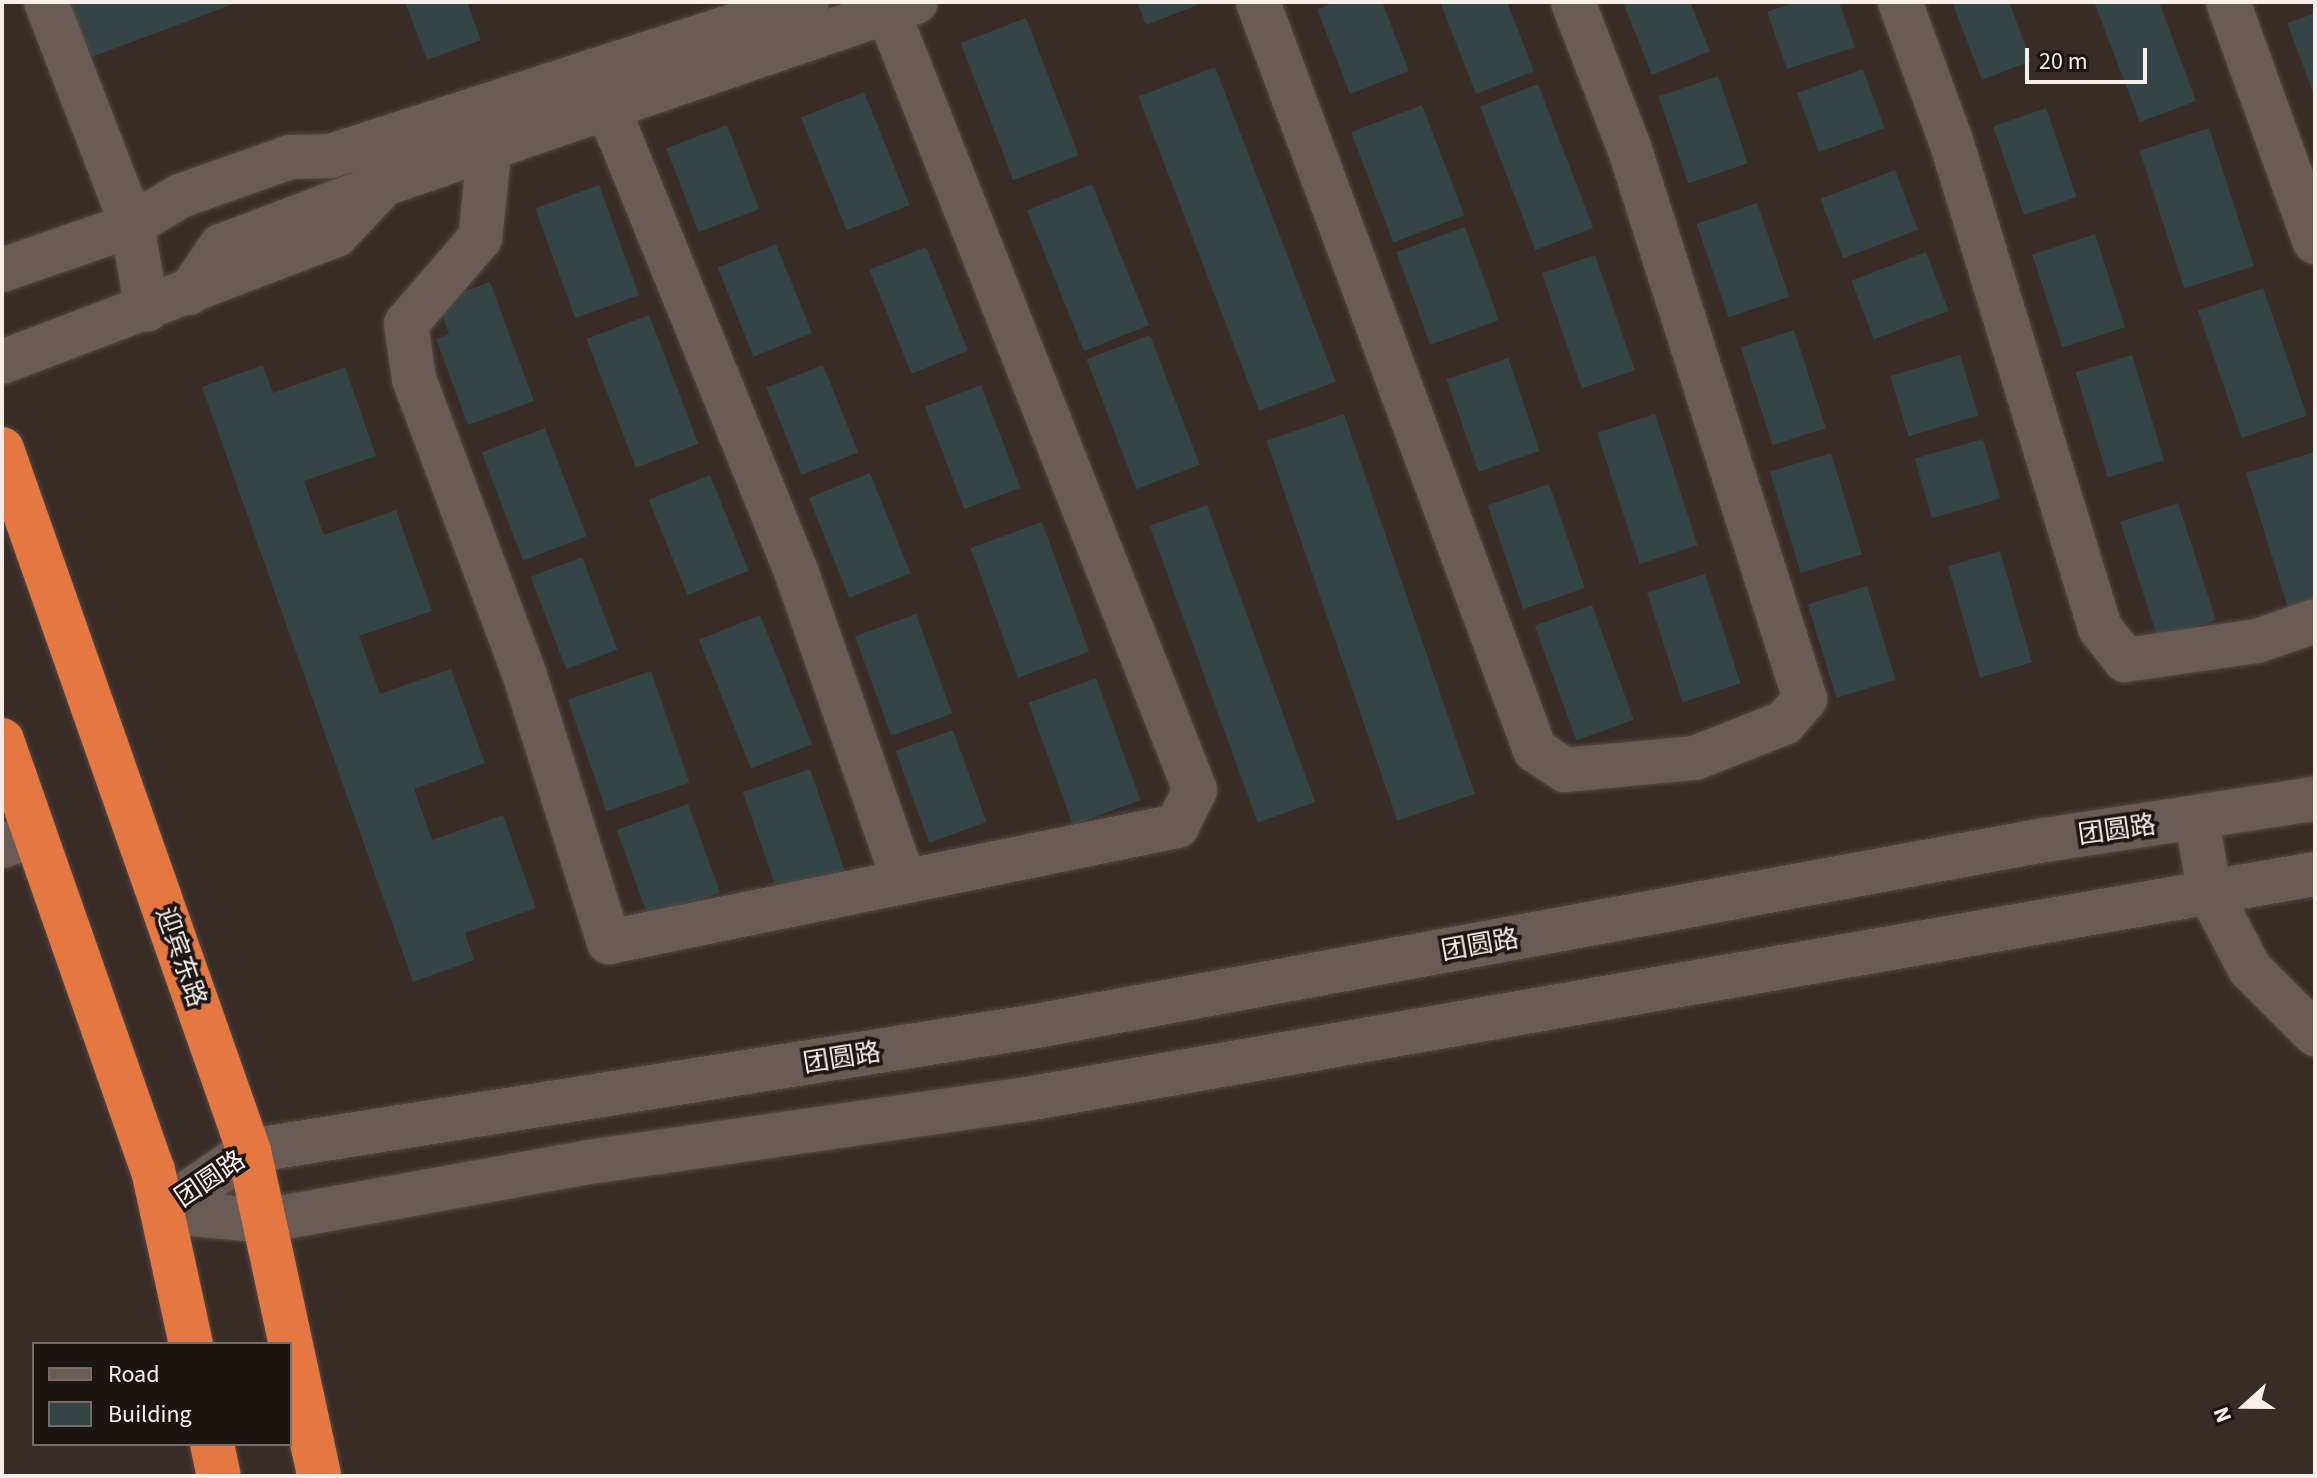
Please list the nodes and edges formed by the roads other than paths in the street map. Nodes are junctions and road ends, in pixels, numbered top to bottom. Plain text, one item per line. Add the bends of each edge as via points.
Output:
1 (46, 2) edge
2 (807, 2) edge
3 (1258, 2) edge
4 (1573, 2) edge
5 (1900, 2) edge
6 (2228, 2) edge
7 (896, 6) edge
8 (601, 88) junction
9 (484, 127) junction
10 (132, 225) junction
11 (2315, 242) edge
12 (2, 270) edge
13 (147, 310) junction
14 (2, 362) edge
15 (2, 449) edge
16 (2315, 621) edge
17 (2, 740) edge
18 (2315, 799) edge
19 (2197, 819) junction
20 (19, 840) edge
21 (2315, 874) edge
22 (904, 882) junction
23 (2209, 891) junction
24 (2315, 1034) edge
25 (249, 1151) junction
26 (162, 1211) junction
27 (264, 1221) junction
28 (191, 1342) edge
29 (290, 1342) edge
30 (292, 1351) edge
31 (212, 1446) edge
32 (219, 1476) edge
33 (319, 1476) edge

1 - 10 street
2 - 8 street
3 - 4 street via 1535,750 1565,770 1695,758 1784,723 1805,699 1630,150
5 - 16 street via 1951,141 2100,628 2125,660 2257,641
6 - 11 street
7 - 8 street
7 - 22 street via 1195,790 1177,826
8 - 9 street
8 - 22 street via 796,571
9 - 10 street via 331,156 294,185 191,219
9 - 13 street via 384,184 221,246 189,293
9 - 22 street via 480,238 406,324 414,379 525,676 609,942
10 - 12 street
10 - 13 street
13 - 14 street
15 - 25 highway, 迎宾东路
17 - 20 highway
18 - 19 street, 团圆路
19 - 23 street
19 - 25 street, 团圆路 via 2039,841 1036,1026
20 - 26 highway
21 - 23 street, 团圆路
23 - 24 street via 2250,969
23 - 27 street, 团圆路 via 1021,1100 604,1160
25 - 26 street, 团圆路
25 - 27 highway, 迎宾东路
26 - 27 street, 团圆路
26 - 28 highway
27 - 29 highway, 迎宾东路
30 - 33 highway, 迎宾东路
31 - 32 highway

